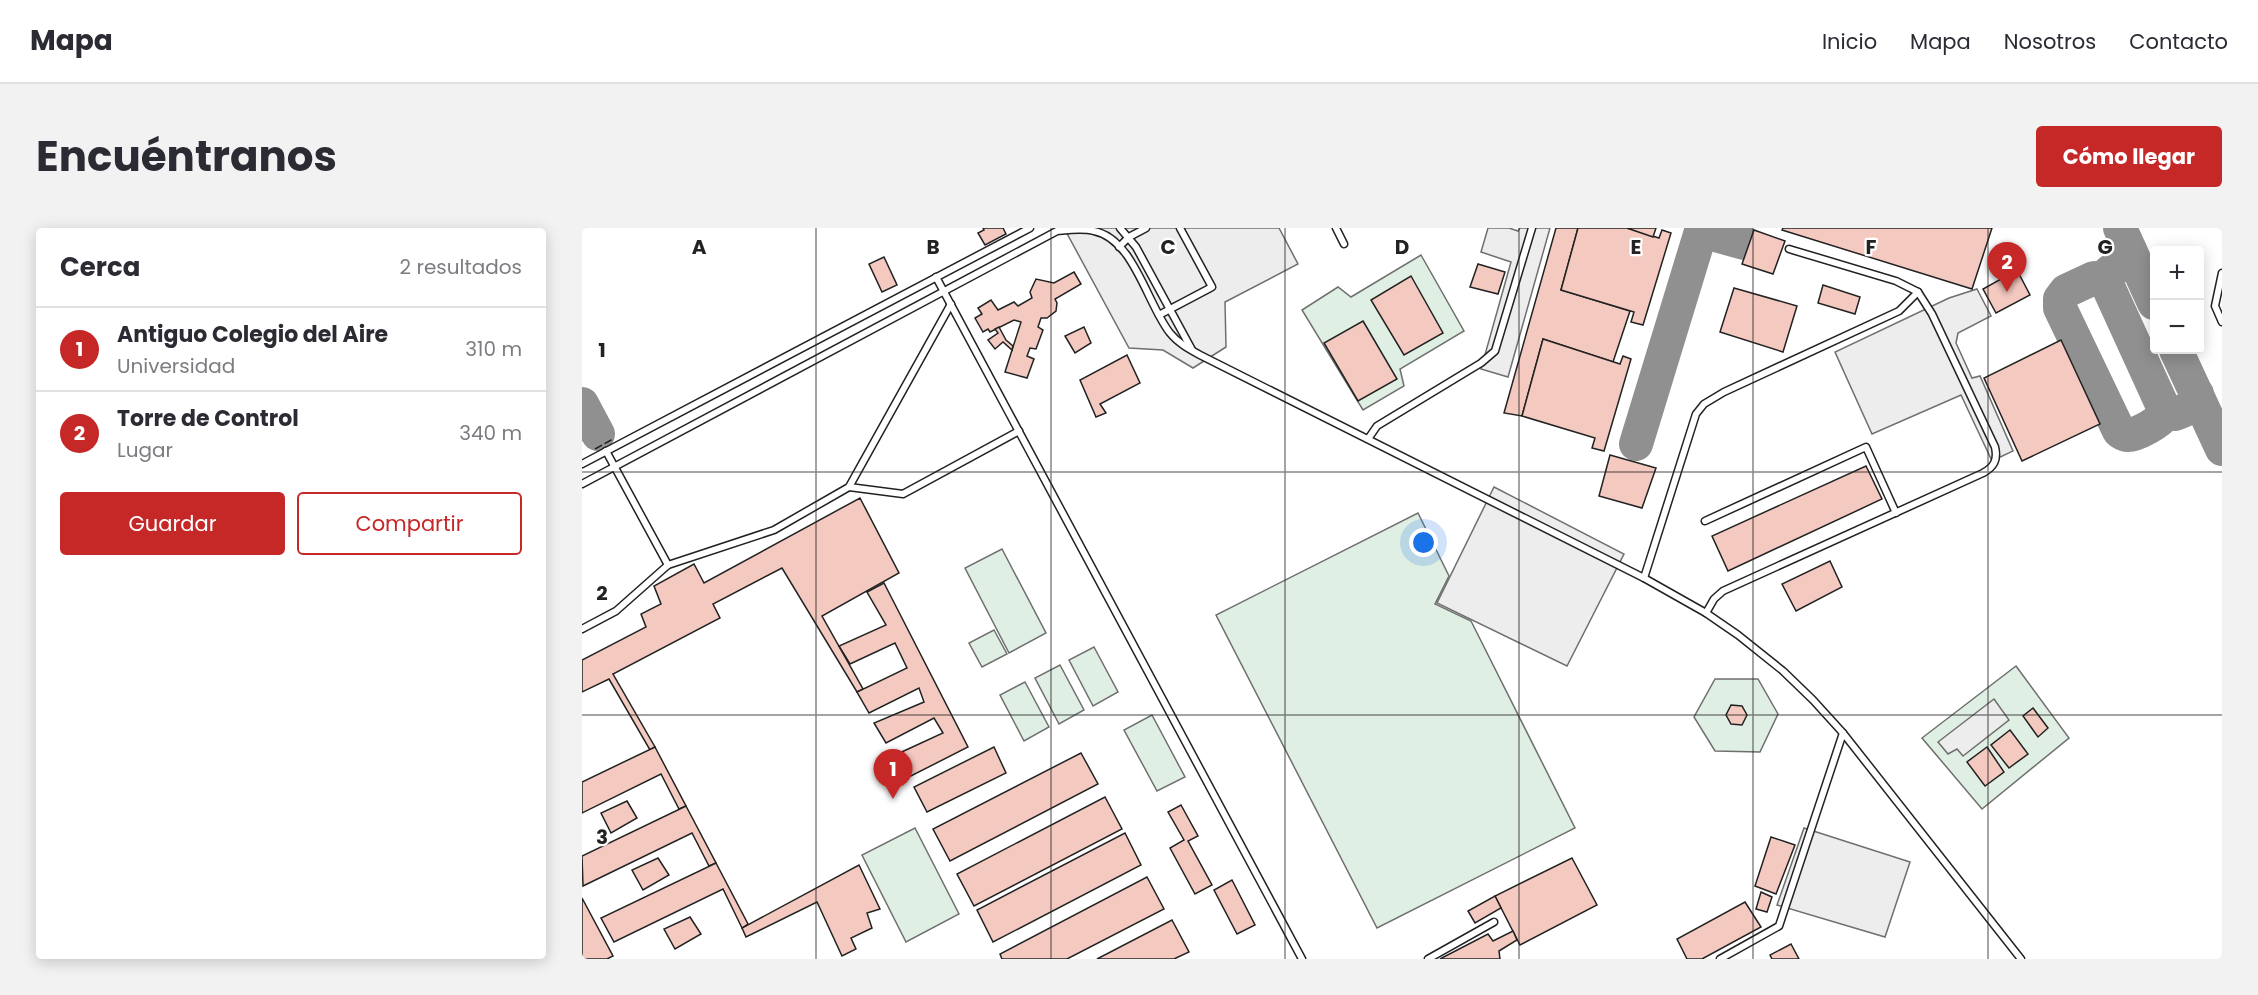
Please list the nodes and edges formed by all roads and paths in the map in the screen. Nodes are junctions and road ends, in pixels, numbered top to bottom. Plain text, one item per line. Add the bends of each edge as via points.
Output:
1 (1030, 228) edge
2 (1120, 228) edge
3 (1146, 228) edge
4 (1180, 228) edge
5 (1336, 228) edge
6 (1532, 228) edge
7 (1086, 229) edge
8 (1129, 237) junction
9 (1344, 244) dead end
10 (1119, 247) junction
11 (1789, 249) dead end
12 (2222, 273) edge
13 (936, 277) junction
14 (944, 291) junction
15 (1918, 292) junction
16 (951, 304) junction
17 (1170, 310) junction
18 (1159, 315) junction
19 (2222, 322) edge
20 (1192, 350) junction
21 (1019, 431) junction
22 (1368, 439) junction
23 (606, 451) junction
24 (582, 464) edge
25 (615, 466) junction
26 (582, 484) edge
27 (849, 487) junction
28 (1896, 513) junction
29 (1705, 520) dead end
30 (668, 565) junction
31 (1644, 578) junction
32 (1706, 613) junction
33 (582, 629) edge
34 (1843, 733) junction
35 (1494, 922) dead end
36 (1302, 959) edge
37 (1428, 959) edge
38 (1720, 959) edge
39 (2021, 959) edge

1 - 13 lane
2 - 8 lane
3 - 8 lane
4 - 17 lane via 1212,287
5 - 9 lane
6 - 22 lane via 1495,351 1377,426
7 - 10 lane via 1096,231
7 - 14 lane via 1057,231
8 - 10 lane
8 - 17 lane
10 - 18 lane
11 - 15 lane via 1896,281
12 - 19 lane via 2215,306
13 - 14 lane
13 - 23 lane
14 - 16 lane
14 - 25 lane
15 - 28 lane via 1995,447 1996,460 1983,473
15 - 31 lane via 1899,311 1704,404 1696,414
16 - 21 lane
16 - 27 lane
17 - 18 lane
17 - 20 lane
18 - 20 lane via 1180,343
20 - 22 lane
21 - 27 lane via 903,494
21 - 36 lane
22 - 31 lane
23 - 24 lane
23 - 25 lane
25 - 26 lane
25 - 30 lane
27 - 30 lane via 774,530
28 - 29 lane via 1866,447
28 - 32 lane via 1723,591
30 - 33 lane via 616,611
31 - 32 lane
32 - 34 lane via 1783,671
34 - 38 lane via 1779,926
34 - 39 lane
35 - 37 lane

